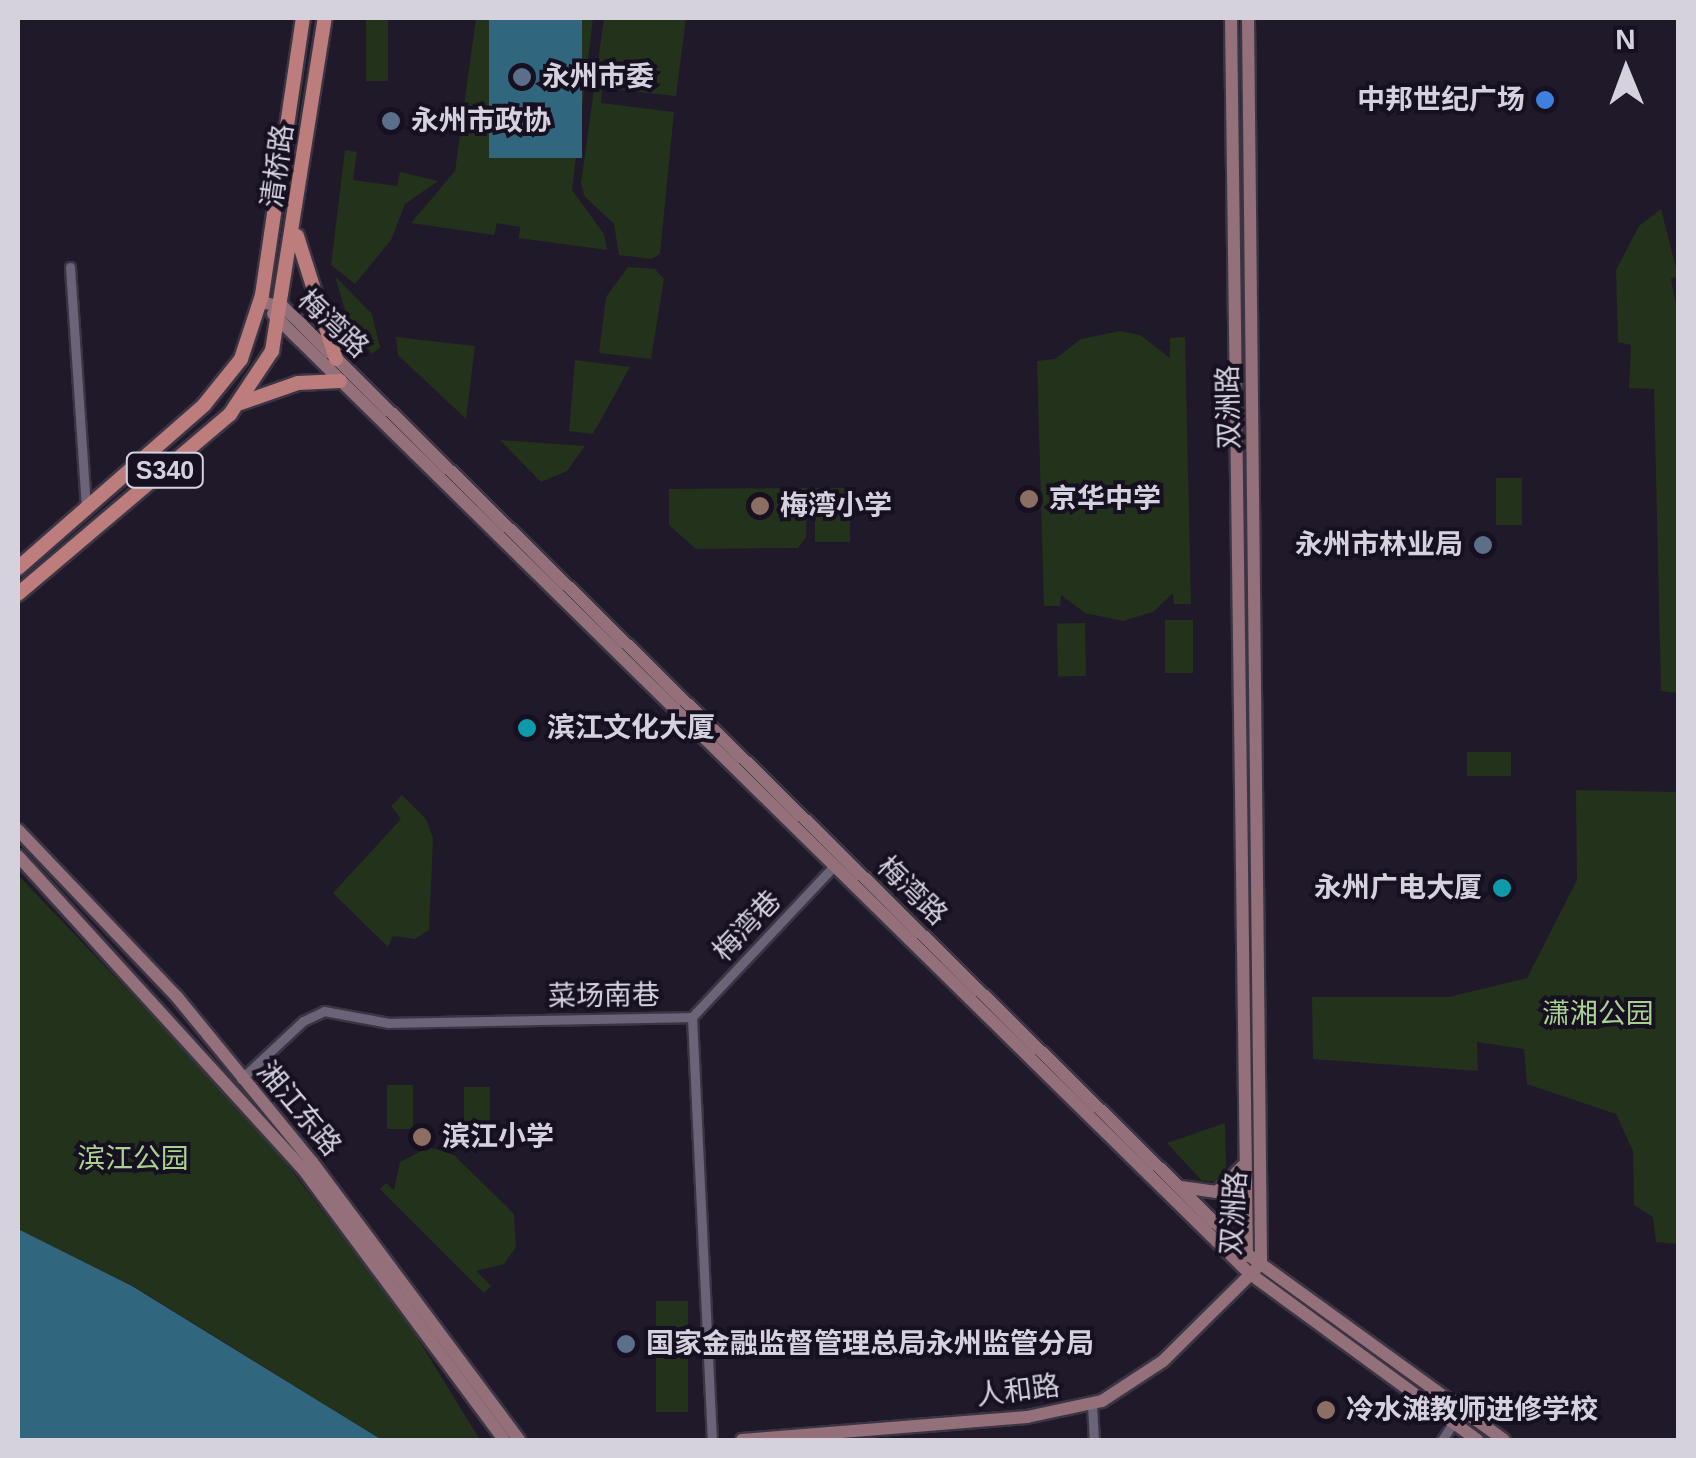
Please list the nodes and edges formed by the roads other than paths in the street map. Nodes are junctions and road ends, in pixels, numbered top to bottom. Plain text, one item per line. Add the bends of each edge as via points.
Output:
1 (303, 18) edge
2 (325, 18) edge
3 (1231, 18) edge
4 (1248, 18) edge
5 (1232, 58) junction
6 (1249, 58) junction
7 (294, 228) junction
8 (70, 267) dead end
9 (260, 302) junction
10 (282, 314) junction
11 (337, 369) junction
12 (240, 403) junction
13 (86, 508) junction
14 (18, 568) edge
15 (18, 594) edge
16 (18, 830) edge
17 (18, 856) edge
18 (834, 866) junction
19 (692, 1017) junction
20 (241, 1079) junction
21 (1245, 1107) junction
22 (1262, 1107) junction
23 (1246, 1158) junction
24 (1174, 1184) junction
25 (1247, 1254) junction
26 (1255, 1269) junction
27 (1092, 1404) junction
28 (1454, 1423) junction
29 (504, 1440) edge
30 (519, 1440) edge
31 (712, 1440) edge
32 (742, 1440) edge
33 (1094, 1440) edge
34 (1442, 1440) edge
35 (1478, 1440) edge
36 (1504, 1440) edge

1 - 9 main road, 清桥路 / S340
2 - 7 main road, 清桥路 / S340
3 - 5 main road, 双洲路
4 - 6 main road, 双洲路
5 - 6 main road
5 - 21 main road, 双洲路
6 - 22 main road, 双洲路
7 - 10 main road, 清桥路 / S340
7 - 11 main road
8 - 13 street
9 - 10 main road, 梅湾路
9 - 13 main road, S340 via 253,332 225,383
10 - 11 main road, 梅湾路
10 - 12 main road, S340 via 272,351
11 - 12 main road
11 - 18 main road, 梅湾路
11 - 24 main road, 梅湾路
12 - 15 main road, S340
13 - 14 main road, S340
16 - 20 main road, 湘江东路 via 177,997
17 - 29 main road, 湘江东路 via 303,1169
18 - 19 street, 梅湾巷
18 - 26 main road, 梅湾路
19 - 20 street, 菜场南巷 via 389,1023 324,1011
19 - 31 street, 菜场南巷
20 - 30 main road, 湘江东路 via 312,1162
21 - 22 main road
21 - 23 main road, 双洲路
22 - 26 main road, 双洲路
23 - 24 main road via 1238,1178 1217,1192
23 - 25 main road, 双洲路
24 - 25 main road, 梅湾路
25 - 26 main road, 双洲路
26 - 27 main road, 人和路 via 1163,1361
26 - 28 main road, 梅湾路
26 - 36 main road, 梅湾路
27 - 32 main road, 人和路 via 1027,1417
27 - 33 street
28 - 34 street
28 - 35 main road, 梅湾路

